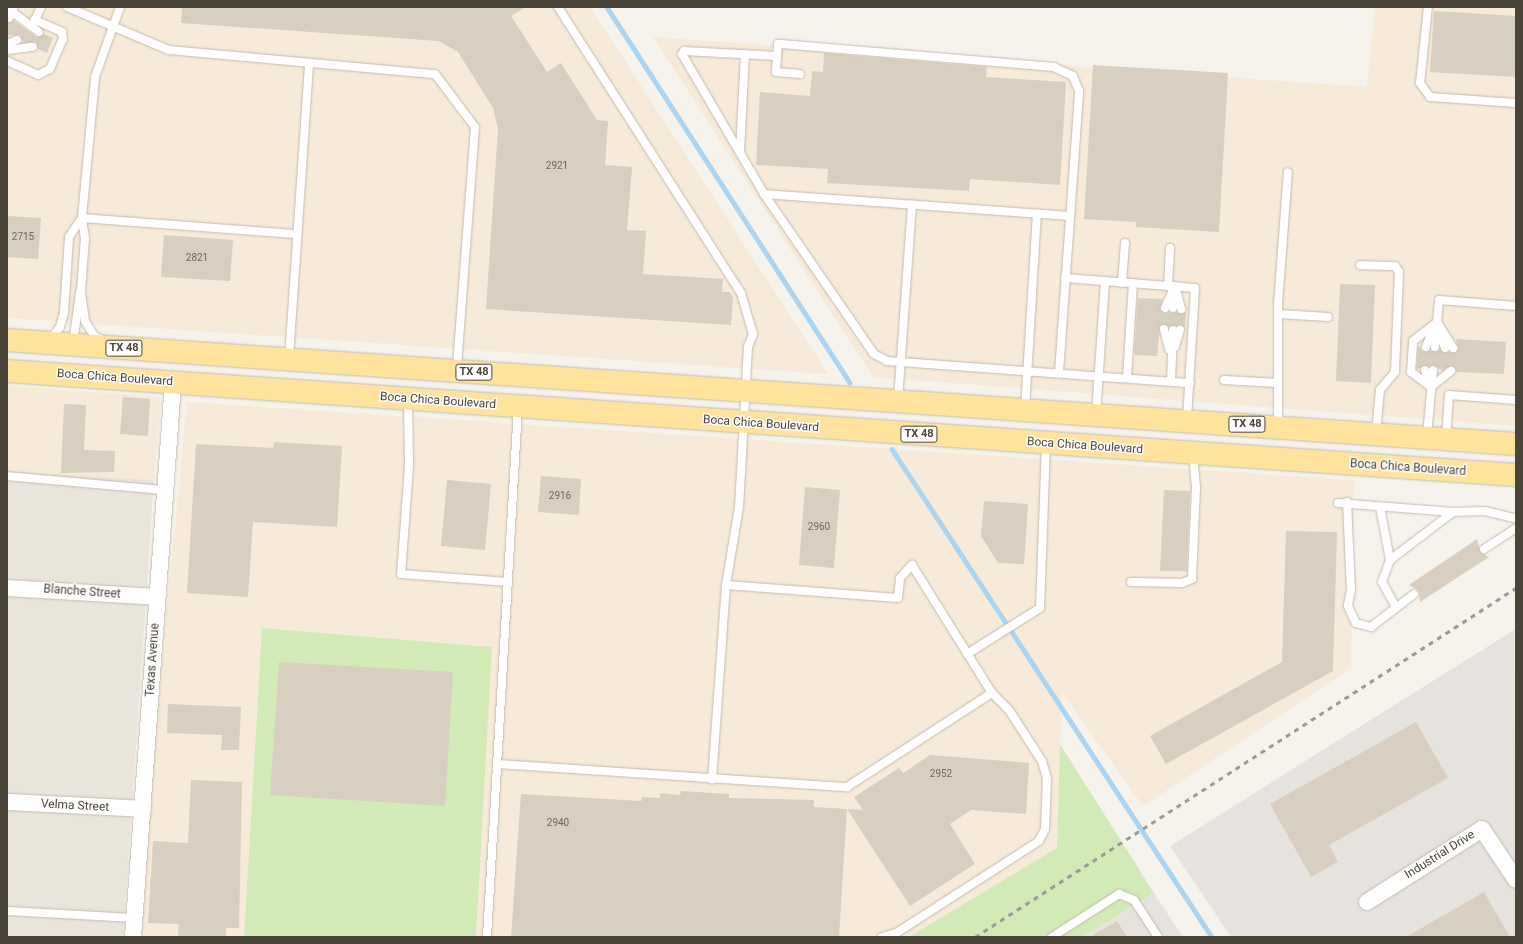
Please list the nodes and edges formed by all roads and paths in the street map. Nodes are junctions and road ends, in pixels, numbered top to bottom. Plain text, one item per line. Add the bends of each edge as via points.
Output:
1 (41, 7) edge
2 (67, 7) edge
3 (120, 7) edge
4 (558, 7) edge
5 (1428, 7) edge
6 (9, 9) edge
7 (9, 18) dead end
8 (35, 20) junction
9 (24, 25) dead end
10 (112, 26) junction
11 (39, 32) dead end
12 (17, 40) dead end
13 (7, 44) edge
14 (33, 46) dead end
15 (7, 50) edge
16 (745, 54) junction
17 (777, 56) junction
18 (7, 61) edge
19 (308, 63) junction
20 (800, 74) dead end
21 (1516, 103) edge
22 (740, 152) junction
23 (1288, 172) dead end
24 (764, 194) junction
25 (912, 204) junction
26 (1037, 213) junction
27 (1069, 216) junction
28 (82, 218) junction
29 (297, 234) junction
30 (1125, 243) dead end
31 (1170, 248) dead end
32 (1360, 265) dead end
33 (1065, 278) junction
34 (1105, 282) junction
35 (1122, 283) junction
36 (1133, 283) junction
37 (1171, 286) junction
38 (81, 291) junction
39 (1516, 306) edge
40 (1278, 314) junction
41 (1328, 317) dead end
42 (1437, 322) junction
43 (7, 340) edge
44 (47, 343) junction
45 (73, 345) junction
46 (1431, 347) dead end
47 (120, 348) junction
48 (1449, 348) dead end
49 (1172, 357) junction
50 (289, 359) junction
51 (901, 362) junction
52 (457, 370) junction
53 (1429, 370) dead end
54 (7, 371) edge
55 (1027, 371) junction
56 (1447, 371) dead end
57 (1059, 372) junction
58 (1099, 376) junction
59 (1127, 378) junction
60 (1224, 380) dead end
61 (1170, 381) junction
62 (173, 382) junction
63 (1190, 383) junction
64 (1278, 383) junction
65 (1431, 387) junction
66 (746, 390) junction
67 (408, 399) junction
68 (898, 400) junction
69 (1516, 400) edge
70 (518, 407) junction
71 (1024, 409) junction
72 (1096, 414) junction
73 (1187, 420) junction
74 (744, 422) junction
75 (1278, 426) junction
76 (1376, 434) junction
77 (1436, 438) junction
78 (1046, 443) junction
79 (1516, 444) edge
80 (1193, 453) junction
81 (1516, 475) edge
82 (7, 476) edge
83 (164, 490) junction
84 (1347, 502) junction
85 (1338, 503) dead end
86 (1380, 507) junction
87 (1453, 512) junction
88 (1516, 519) edge
89 (1516, 528) edge
90 (1484, 549) dead end
91 (1390, 560) junction
92 (508, 582) junction
93 (1131, 582) dead end
94 (726, 585) junction
95 (7, 588) edge
96 (1414, 594) dead end
97 (156, 597) junction
98 (1396, 607) junction
99 (968, 654) junction
100 (992, 693) junction
101 (498, 764) junction
102 (712, 779) junction
103 (7, 802) edge
104 (143, 810) junction
105 (1516, 880) edge
106 (1367, 902) dead end
107 (7, 911) edge
108 (134, 918) junction
109 (133, 937) edge
110 (487, 937) edge
111 (882, 937) edge
112 (1052, 937) edge
113 (1158, 937) edge

1 - 8 lane
2 - 10 lane
3 - 10 lane
4 - 66 lane via 740,292 753,334 748,347
5 - 21 lane via 1420,83 1430,97
6 - 7 lane
6 - 8 lane
6 - 9 lane
6 - 11 lane
8 - 18 lane via 62,32 63,39 50,69 38,75
10 - 19 lane via 169,50
10 - 28 lane via 94,77
12 - 13 lane
14 - 15 lane
16 - 17 lane
16 - 22 lane
16 - 22 lane via 688,50 682,54
17 - 20 lane via 776,72
17 - 27 lane via 778,44 1067,71 1073,76 1079,91
19 - 29 lane
19 - 52 lane via 435,74 475,127
22 - 24 lane
23 - 40 lane
24 - 25 lane
24 - 51 lane via 874,354 887,361
25 - 26 lane
25 - 51 lane
26 - 27 lane
26 - 55 lane
27 - 33 lane
28 - 29 lane
28 - 38 lane via 85,238
28 - 44 lane via 69,237 64,312 60,327
29 - 50 lane
30 - 35 lane
31 - 37 lane
32 - 76 lane via 1396,266 1399,272 1395,372 1380,390
33 - 34 lane
33 - 57 lane
34 - 35 lane
34 - 58 lane
35 - 36 lane
36 - 37 lane
36 - 59 lane
37 - 37 lane via 1173,308
37 - 63 lane via 1195,288
38 - 45 lane via 76,307
38 - 47 lane via 84,321 95,337
39 - 42 lane via 1439,300
40 - 41 lane
40 - 64 lane
42 - 46 lane
42 - 48 lane
42 - 65 lane via 1413,341 1411,372
43 - 44 main road, TX 48
44 - 45 main road, TX 48
45 - 47 main road, TX 48
47 - 50 main road, TX 48
49 - 49 lane via 1172,330
49 - 61 lane
50 - 52 main road, TX 48
51 - 55 lane
51 - 68 lane
52 - 66 main road, TX 48
53 - 65 lane
54 - 62 main road, Boca Chica Boulevard / TX 48
55 - 57 lane
55 - 71 lane
56 - 65 lane
57 - 58 lane
58 - 59 lane
58 - 72 lane
59 - 61 lane
60 - 64 lane
61 - 63 lane
62 - 67 main road, Boca Chica Boulevard / TX 48
62 - 83 street, Texas Avenue
63 - 73 lane
64 - 75 lane
65 - 77 lane
66 - 68 main road, TX 48
66 - 74 lane
67 - 70 main road, Boca Chica Boulevard / TX 48
67 - 92 lane via 409,466 401,574
68 - 71 main road, TX 48
69 - 77 lane via 1449,395
70 - 74 main road, Boca Chica Boulevard / TX 48
70 - 92 lane
71 - 72 main road, TX 48
72 - 73 main road, TX 48
73 - 75 main road, TX 48
74 - 78 main road, Boca Chica Boulevard / TX 48
74 - 94 lane via 739,507
75 - 76 main road, TX 48
76 - 77 main road, TX 48
77 - 79 main road, TX 48
78 - 80 main road, Boca Chica Boulevard / TX 48
78 - 99 lane via 1040,608
80 - 81 main road, Boca Chica Boulevard / TX 48
80 - 93 lane via 1196,488 1192,579 1182,583
82 - 83 lane
83 - 97 street, Texas Avenue
84 - 85 lane
84 - 86 lane
84 - 98 lane via 1351,590 1348,606 1356,623 1371,627
86 - 87 lane
86 - 91 lane
87 - 88 lane via 1485,511
87 - 91 lane
89 - 90 lane
91 - 98 lane via 1382,582
92 - 101 lane
94 - 99 lane via 898,598 900,578 912,565
94 - 102 lane
95 - 97 street, Blanche Street
96 - 98 lane
97 - 104 street, Texas Avenue
99 - 100 lane
100 - 102 lane via 854,785 840,788
100 - 111 lane via 1009,710 1046,770 1043,836 896,933
101 - 102 lane
101 - 110 lane
103 - 104 street, Velma Street
104 - 108 street, Texas Avenue
105 - 106 street, Industrial Drive via 1482,829
107 - 108 lane
108 - 109 street, Texas Avenue
112 - 113 lane via 1119,894 1134,900

